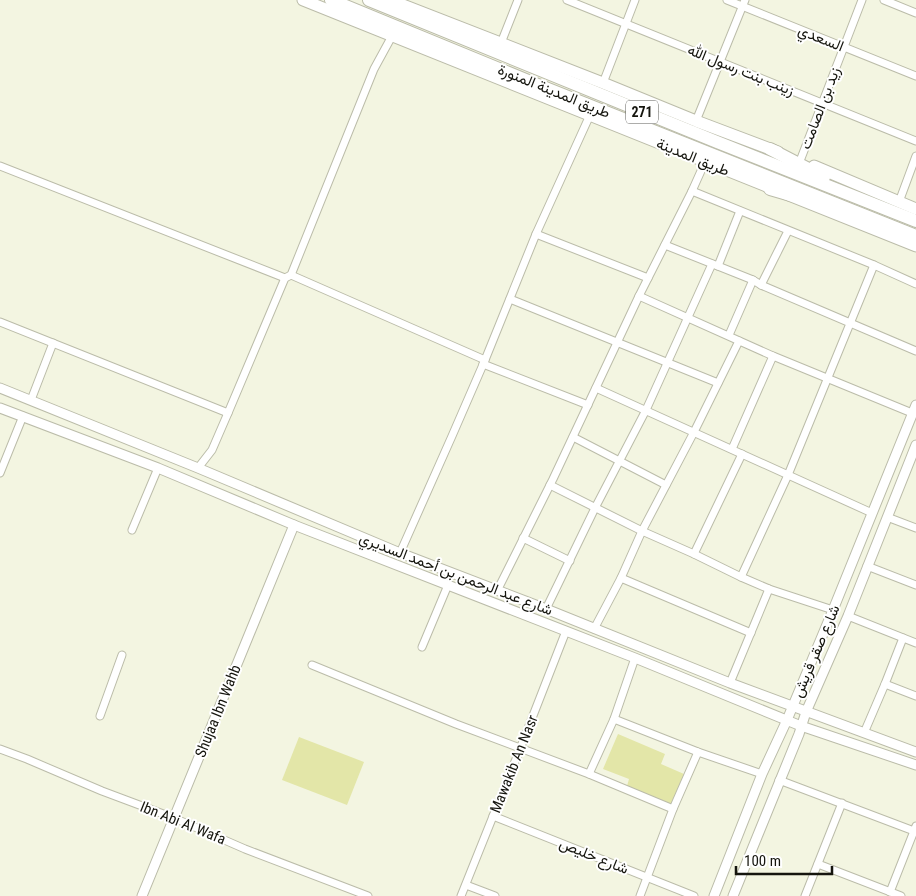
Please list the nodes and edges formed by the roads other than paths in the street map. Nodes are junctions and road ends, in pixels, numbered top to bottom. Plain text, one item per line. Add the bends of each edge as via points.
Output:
1 (303, 0) edge
2 (331, 0) edge
3 (369, 0) edge
4 (390, 0) edge
5 (518, 0) edge
6 (567, 0) edge
7 (635, 0) edge
8 (727, 0) edge
9 (862, 0) edge
10 (884, 0) edge
11 (743, 3) edge
12 (916, 13) edge
13 (626, 24) junction
14 (412, 34) junction
15 (392, 36) junction
16 (501, 43) junction
17 (843, 47) junction
18 (720, 62) junction
19 (525, 63) junction
20 (916, 76) edge
21 (603, 83) junction
22 (617, 89) junction
23 (545, 97) junction
24 (821, 103) junction
25 (590, 115) junction
26 (696, 122) junction
27 (916, 141) edge
28 (770, 149) junction
29 (916, 156) edge
30 (800, 160) junction
31 (705, 162) junction
32 (0, 166) edge
33 (770, 188) junction
34 (692, 191) junction
35 (899, 202) junction
36 (916, 208) edge
37 (886, 209) junction
38 (740, 211) junction
39 (916, 221) edge
40 (788, 231) junction
41 (536, 234) junction
42 (910, 234) edge
43 (665, 245) junction
44 (916, 246) edge
45 (715, 265) junction
46 (874, 265) junction
47 (288, 276) junction
48 (648, 278) junction
49 (753, 280) junction
50 (916, 284) edge
51 (761, 285) junction
52 (639, 296) junction
53 (510, 299) junction
54 (688, 318) junction
55 (0, 322) edge
56 (850, 323) junction
57 (729, 336) junction
58 (739, 341) junction
59 (53, 343) junction
60 (617, 343) junction
61 (916, 351) edge
62 (773, 356) junction
63 (484, 362) junction
64 (667, 363) junction
65 (827, 379) junction
66 (718, 383) junction
67 (0, 388) edge
68 (596, 388) junction
69 (31, 400) junction
70 (588, 405) junction
71 (0, 408) edge
72 (914, 409) edge
73 (646, 410) junction
74 (228, 413) junction
75 (23, 416) junction
76 (694, 432) junction
77 (114, 434) junction
78 (573, 437) junction
79 (916, 445) edge
80 (109, 449) junction
81 (732, 449) junction
82 (742, 454) junction
83 (619, 461) junction
84 (158, 468) junction
85 (198, 468) junction
86 (0, 473) edge
87 (788, 475) junction
88 (550, 485) junction
89 (666, 485) junction
90 (595, 508) junction
91 (872, 513) junction
92 (887, 517) junction
93 (294, 525) junction
94 (916, 528) edge
95 (132, 530) dead end
96 (642, 530) junction
97 (523, 538) junction
98 (862, 539) junction
99 (876, 544) junction
100 (400, 553) junction
101 (694, 554) junction
102 (570, 561) junction
103 (867, 566) junction
104 (741, 577) junction
105 (620, 578) junction
106 (448, 585) junction
107 (916, 586) edge
108 (769, 589) junction
109 (497, 591) junction
110 (546, 609) junction
111 (833, 610) junction
112 (848, 616) junction
113 (594, 629) junction
114 (566, 631) junction
115 (752, 633) junction
116 (903, 638) junction
117 (916, 643) edge
118 (422, 646) dead end
119 (122, 655) dead end
120 (635, 658) junction
121 (312, 665) dead end
122 (730, 683) junction
123 (885, 684) junction
124 (916, 696) edge
125 (792, 707) junction
126 (806, 712) junction
127 (100, 716) dead end
128 (614, 720) junction
129 (787, 720) junction
130 (801, 726) junction
131 (864, 733) junction
132 (0, 749) edge
133 (520, 749) junction
134 (698, 752) junction
135 (916, 752) edge
136 (916, 765) edge
137 (589, 774) junction
138 (762, 774) junction
139 (779, 780) junction
140 (842, 804) junction
141 (673, 809) junction
142 (493, 816) junction
143 (174, 818) junction
144 (915, 829) edge
145 (818, 864) junction
146 (647, 878) junction
147 (466, 885) junction
148 (890, 892) junction
149 (142, 896) edge
150 (368, 896) edge
151 (461, 896) edge
152 (495, 896) edge
153 (640, 896) edge
154 (694, 896) edge
155 (714, 896) edge
156 (733, 896) edge
157 (805, 896) edge
158 (900, 896) edge

1 - 15 main road, طريق المدينة
2 - 14 highway, طريق المدينة المنورة / 271
3 - 19 highway, طريق المدينة المنورة / 271
4 - 16 main road
5 - 16 street
6 - 13 street, زينب بنت رسول الله
7 - 13 street
8 - 11 street, السعدي
9 - 17 street, زيد بن الصامت
10 - 12 street
11 - 17 street, السعدي
11 - 18 street
13 - 18 street, زينب بنت رسول الله
13 - 21 street
14 - 23 main road
14 - 42 highway, طريق المدينة المنورة / 271
15 - 23 main road, طريق المدينة
15 - 47 street via 374,69
16 - 21 main road
17 - 20 street, السعدي
17 - 24 street, زيد بن الصامت
18 - 24 street, زينب بنت رسول الله
18 - 26 street
19 - 22 main road
19 - 37 highway, طريق المدينة المنورة / 271
21 - 22 main road
22 - 26 main road
23 - 25 main road, طريق المدينة
24 - 27 street, زينب بنت رسول الله
24 - 30 street, زيد بن الصامت
25 - 31 main road, طريق المدينة
25 - 41 street
26 - 28 main road
28 - 30 main road
28 - 37 highway
29 - 35 street
30 - 35 main road
31 - 33 main road, طريق المدينة
31 - 34 street
32 - 47 street
33 - 42 highway
33 - 44 main road, طريق المدينة
34 - 38 street
34 - 43 street
35 - 36 main road
37 - 39 highway, طريق المدينة المنورة / 271
38 - 40 street
38 - 45 street
40 - 46 street
40 - 51 street
41 - 48 street
41 - 53 street
43 - 45 street
43 - 48 street
45 - 49 street
45 - 54 street
46 - 50 street
46 - 56 street
47 - 63 street
47 - 74 street
48 - 52 street
49 - 51 street
49 - 57 street
51 - 56 street
52 - 54 street
52 - 60 street
53 - 60 street
53 - 63 street
54 - 57 street
54 - 64 street
55 - 59 street
56 - 61 street
56 - 65 street
57 - 58 street
58 - 62 street
58 - 66 street
59 - 69 street
59 - 74 street
60 - 64 street
60 - 68 street
62 - 65 street
62 - 81 street
63 - 70 street
63 - 100 street
64 - 66 street
64 - 73 street
65 - 72 street
65 - 87 street
66 - 76 street
67 - 69 street, شارع عبد الرحمن بن أحمد السديري
68 - 70 street
68 - 73 street
69 - 77 street, شارع عبد الرحمن بن أحمد السديري
70 - 78 street
71 - 75 street, شارع عبد الرحمن بن أحمد السديري
72 - 91 street, شارع صقر قريش
73 - 76 street
73 - 83 street
74 - 85 street via 212,450
75 - 80 street, شارع عبد الرحمن بن أحمد السديري
75 - 86 street
76 - 81 street
76 - 89 street
77 - 80 street
77 - 85 street, شارع عبد الرحمن بن أحمد السديري
78 - 83 street
78 - 88 street
79 - 92 street, شارع صقر قريش
80 - 84 street, شارع عبد الرحمن بن أحمد السديري
81 - 82 street
82 - 87 street
82 - 101 street
83 - 89 street
83 - 90 street
84 - 93 street, شارع عبد الرحمن بن أحمد السديري
84 - 95 street
85 - 100 street, شارع عبد الرحمن بن أحمد السديري
87 - 91 street
87 - 104 street
88 - 90 street
88 - 97 street
89 - 96 street
90 - 96 street
90 - 102 street
91 - 98 street, شارع صقر قريش
92 - 94 street
92 - 99 street, شارع صقر قريش
93 - 106 street, شارع عبد الرحمن بن أحمد السديري
93 - 143 street, Shujaa Ibn Wahb
96 - 101 street
96 - 105 street
97 - 102 street
97 - 109 street
98 - 99 street
98 - 111 street, شارع صقر قريش
99 - 103 street, شارع صقر قريش
100 - 109 street, شارع عبد الرحمن بن أحمد السديري
101 - 104 street
102 - 110 street
103 - 107 street
103 - 112 street, شارع صقر قريش
104 - 108 street
105 - 113 street
105 - 115 street
106 - 114 street, شارع عبد الرحمن بن أحمد السديري
106 - 118 street
108 - 111 street
108 - 115 street
109 - 110 street, شارع عبد الرحمن بن أحمد السديري
110 - 113 street, شارع عبد الرحمن بن أحمد السديري
111 - 125 street, شارع صقر قريش
112 - 116 street
112 - 126 street, شارع صقر قريش
113 - 122 street, شارع عبد الرحمن بن أحمد السديري
114 - 120 street, شارع عبد الرحمن بن أحمد السديري
114 - 133 street, Mawakib An Nasr
115 - 122 street
116 - 117 street
116 - 123 street
119 - 127 street
120 - 128 street
120 - 129 street, شارع عبد الرحمن بن أحمد السديري
121 - 133 street
122 - 125 street, شارع عبد الرحمن بن أحمد السديري
123 - 124 street
123 - 131 street
125 - 126 street, شارع عبد الرحمن بن أحمد السديري
125 - 129 street, شارع صقر قريش
126 - 130 street, شارع صقر قريش
126 - 131 street, شارع عبد الرحمن بن أحمد السديري
128 - 134 street
128 - 137 street
129 - 130 street, شارع عبد الرحمن بن أحمد السديري
129 - 138 street, شارع صقر قريش
130 - 136 street, شارع عبد الرحمن بن أحمد السديري
130 - 139 street, شارع صقر قريش
131 - 135 street, شارع عبد الرحمن بن أحمد السديري
132 - 143 street, Ibn Abi Al Wafa
133 - 137 street
133 - 142 street, Mawakib An Nasr
134 - 138 street
134 - 141 street
137 - 141 street
138 - 155 street, شارع صقر قريش
139 - 140 street
139 - 156 street, شارع صقر قريش
140 - 144 street
140 - 145 street
141 - 146 street
142 - 146 street, شارع خليص
142 - 147 street, Mawakib An Nasr
143 - 149 street, Shujaa Ibn Wahb
143 - 150 street, Ibn Abi Al Wafa
144 - 148 street
145 - 148 street
145 - 157 street
146 - 153 street
146 - 154 street, شارع خليص
147 - 151 street, Mawakib An Nasr
147 - 152 street
148 - 158 street

